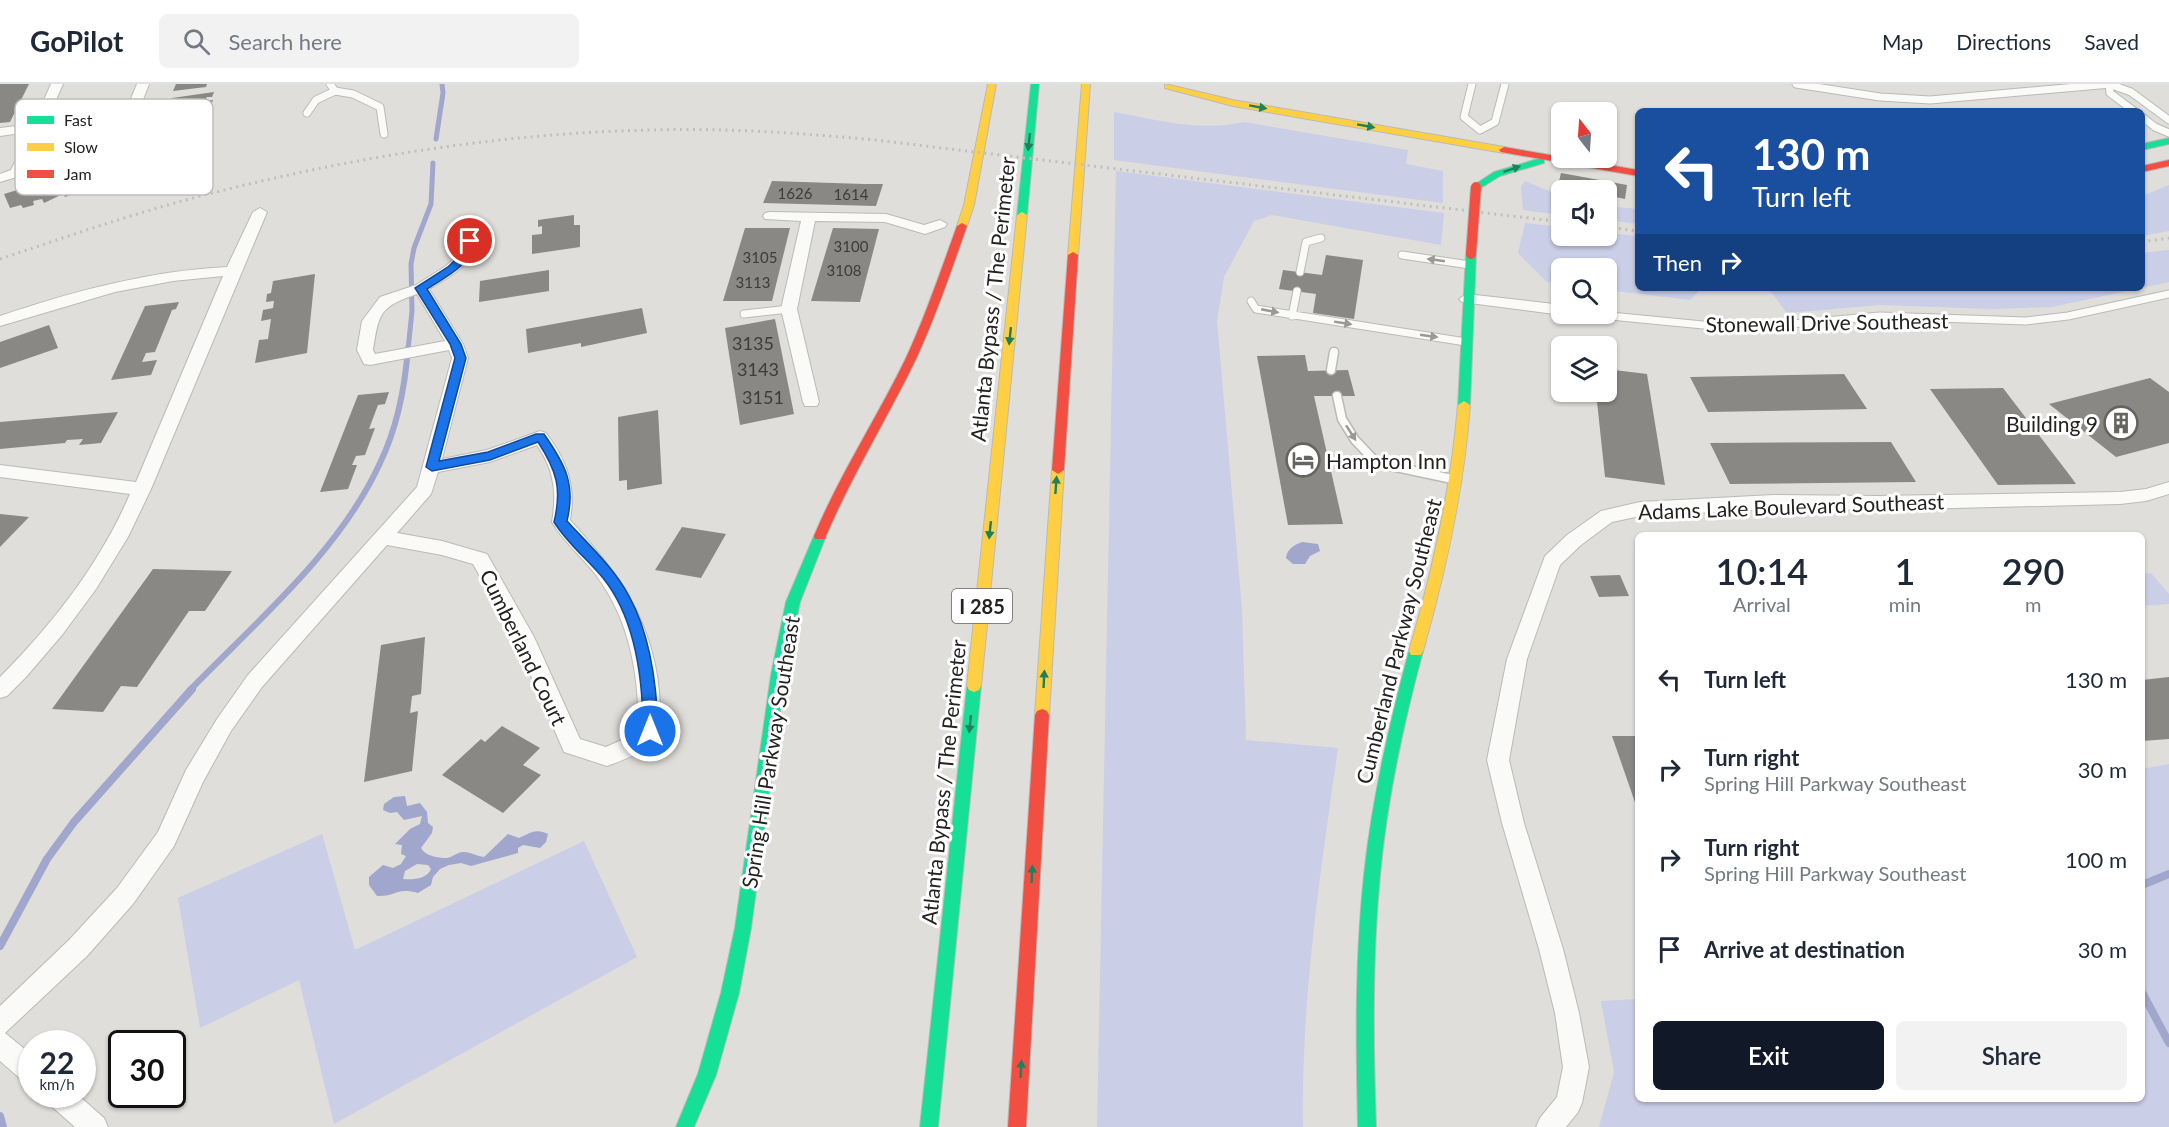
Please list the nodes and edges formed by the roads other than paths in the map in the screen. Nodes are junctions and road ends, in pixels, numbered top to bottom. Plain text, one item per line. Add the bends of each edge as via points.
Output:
1 (57, 84) edge
2 (143, 84) edge
3 (330, 84) edge
4 (992, 84) edge
5 (1035, 84) edge
6 (1086, 84) edge
7 (1472, 84) edge
8 (1505, 84) edge
9 (1796, 84) edge
10 (2110, 84) edge
11 (1163, 85) edge
12 (335, 92) junction
13 (50, 99) edge
14 (137, 99) edge
15 (1331, 106) dead end
16 (2130, 108) edge
17 (307, 112) dead end
18 (2145, 119) edge
19 (2169, 120) edge
20 (1447, 124) dead end
21 (15, 130) edge
22 (1480, 130) junction
23 (0, 132) edge
24 (1498, 133) dead end
25 (2169, 133) edge
26 (384, 134) dead end
27 (2169, 141) edge
28 (2145, 146) edge
29 (1476, 156) junction
30 (1551, 159) edge
31 (1551, 159) edge
32 (2169, 163) edge
33 (1607, 168) edge
34 (2145, 168) edge
35 (1635, 173) edge
36 (15, 174) edge
37 (0, 178) edge
38 (1476, 187) junction
39 (260, 212) dead end
40 (770, 216) dead end
41 (809, 217) junction
42 (961, 225) junction
43 (1321, 238) dead end
44 (470, 241) dead end
45 (1401, 255) dead end
46 (1470, 259) junction
47 (233, 271) junction
48 (1300, 272) dead end
49 (421, 288) junction
50 (1297, 291) dead end
51 (2169, 294) edge
52 (1467, 299) junction
53 (1251, 301) dead end
54 (789, 309) junction
55 (1551, 309) edge
56 (744, 314) dead end
57 (1292, 316) junction
58 (1617, 316) edge
59 (0, 321) edge
60 (1466, 342) junction
61 (455, 344) junction
62 (1334, 352) dead end
63 (1331, 370) dead end
64 (1337, 396) dead end
65 (810, 402) dead end
66 (432, 467) junction
67 (0, 471) edge
68 (1457, 480) junction
69 (2169, 488) edge
70 (142, 489) junction
71 (383, 537) junction
72 (0, 690) edge
73 (0, 1023) edge
74 (0, 1044) edge
75 (18, 1060) edge
76 (73, 1108) edge
77 (95, 1127) edge
78 (685, 1127) edge
79 (929, 1127) edge
80 (1017, 1127) edge
81 (1367, 1127) edge
82 (1549, 1127) edge

1 - 13 street
2 - 14 street
3 - 12 lane
4 - 42 main road, Spring Hill Parkway Southeast via 982,146
5 -> 79 main road, Atlanta Bypass / The Perimeter / I 285
80 -> 6 main road via 1053,535
7 - 22 lane via 1464,117
8 - 22 lane via 1495,122
9 - 10 lane via 1930,100
10 - 16 lane via 2110,93
10 - 19 lane via 2131,92
11 - 15 main road
11 -> 29 main road
12 - 17 lane via 316,100
12 - 26 lane via 354,94 380,107
18 - 25 lane
20 - 22 main road
21 - 23 street
22 - 24 main road
22 - 29 main road, Cumberland Parkway Southeast
27 - 28 main road
29 - 30 main road
29 - 38 main road, Cumberland Parkway Southeast
38 -> 31 main road via 1510,169
32 - 34 main road
33 - 35 main road
36 - 37 street
38 - 46 main road, Cumberland Parkway Southeast, bridge
39 - 47 street
40 - 41 street
41 - 42 street via 886,218 925,230 940,224
41 - 54 street
42 - 78 main road, Spring Hill Parkway Southeast via 931,313 903,374 832,505 793,602 778,675 753,868 730,993 707,1075
43 - 48 lane via 1306,242
44 - 49 street via 467,254
46 -> 45 lane
46 - 52 main road, Cumberland Parkway Southeast
47 - 59 street via 158,278 52,303
47 - 70 street
49 - 61 street
49 - 61 street via 385,300 370,321 365,350 370,360
50 - 57 lane
51 - 58 lane, Stonewall Drive Southeast via 2026,321 1880,316 1760,327
52 - 55 street
52 - 60 main road, Cumberland Parkway Southeast
53 -> 57 lane via 1256,309
54 - 56 lane
54 - 65 street
57 -> 60 lane
60 - 68 main road, Cumberland Parkway Southeast
61 - 66 street via 460,358
62 - 63 lane
64 -> 68 lane via 1341,418 1377,463
66 - 71 street via 425,489
66 - 71 street, Cumberland Court via 490,456 540,436 557,461 565,489 561,522 608,576 624,599 637,630 650,696 650,731 636,743 607,757 572,746 524,637 480,559
67 - 70 street
68 - 81 main road, Cumberland Parkway Southeast via 1444,554 1392,742 1376,836 1366,965
69 - 82 street, Adams Lake Boulevard Southeast via 2120,498 1773,502 1640,509 1607,516 1552,561 1517,659 1498,760 1559,981 1576,1067 1569,1103
70 - 72 street via 116,544 54,630
71 - 73 street via 255,681 194,777 166,839 125,896
74 - 75 street
76 - 77 street

